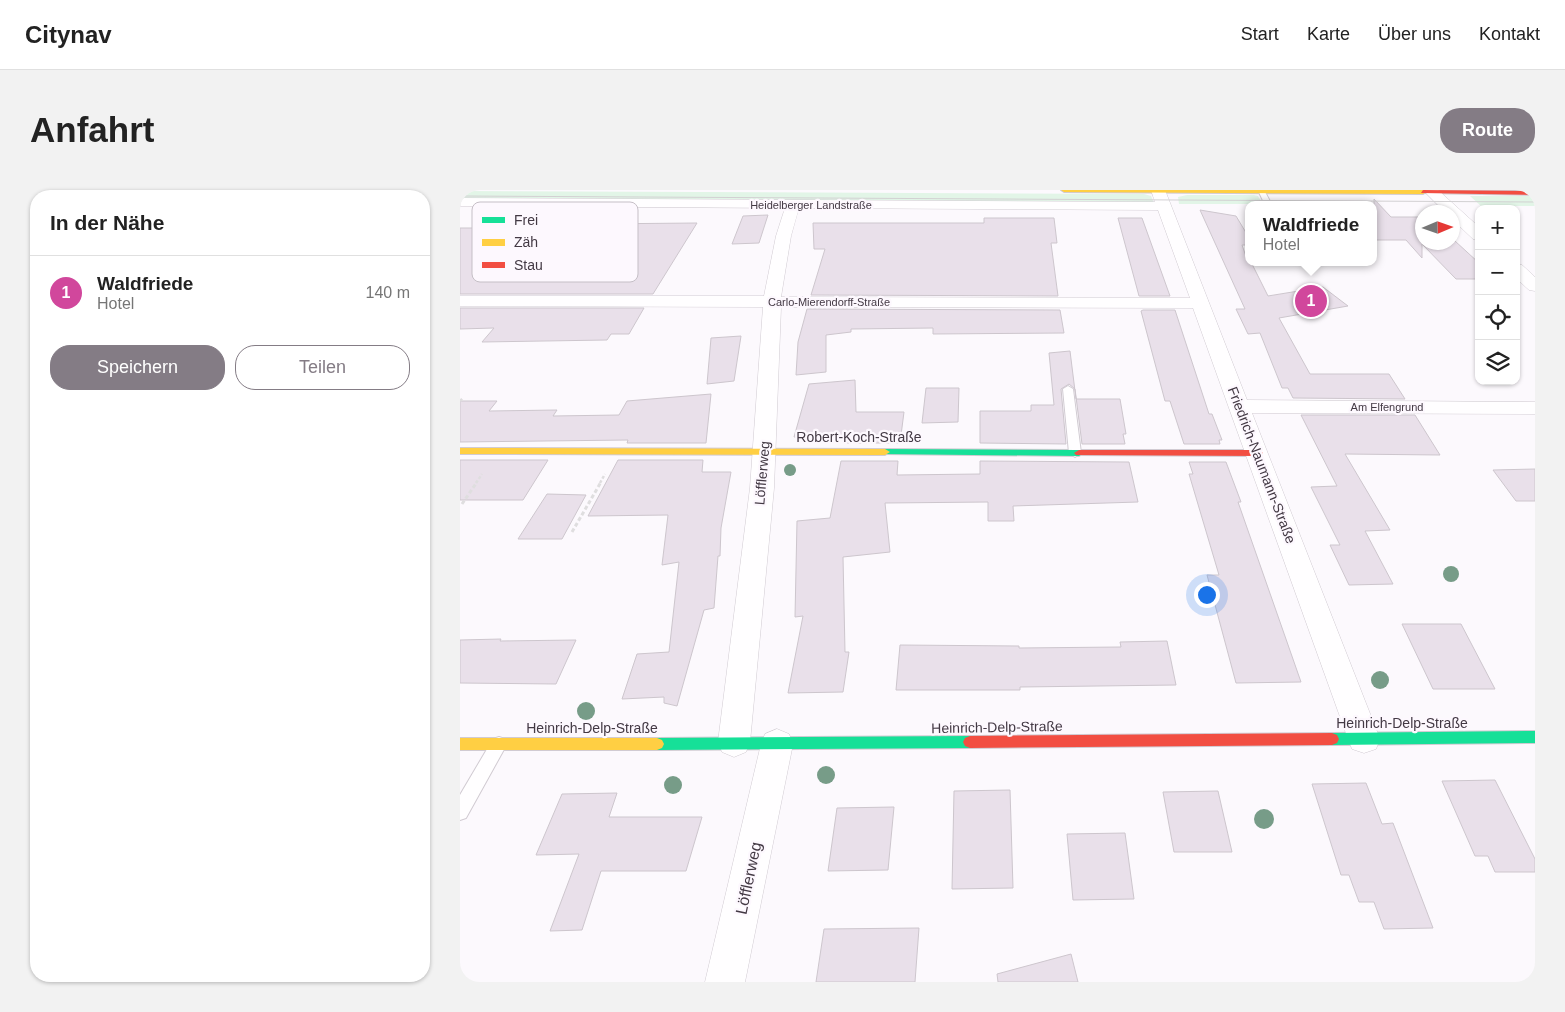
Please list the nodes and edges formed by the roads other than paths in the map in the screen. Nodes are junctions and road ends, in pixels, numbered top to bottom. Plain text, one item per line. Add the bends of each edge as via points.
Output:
1 (1064, 190) edge
2 (1261, 191) junction
3 (1430, 191) edge
4 (1535, 192) edge
5 (1159, 196) edge
6 (1267, 201) edge
7 (638, 203) edge
8 (793, 204) junction
9 (1475, 232) edge
10 (1520, 273) edge
11 (1535, 286) edge
12 (460, 302) edge
13 (770, 302) junction
14 (1199, 303) junction
15 (1068, 389) dead end
16 (1240, 406) junction
17 (1535, 408) edge
18 (460, 450) edge
19 (765, 452) junction
20 (1075, 453) junction
21 (1258, 453) junction
22 (1535, 737) edge
23 (1364, 739) junction
24 (734, 742) junction
25 (460, 744) edge
26 (499, 744) junction
27 (777, 744) junction
28 (460, 812) edge
29 (725, 982) edge

1 - 5 street, Heidelberger Landstraße
2 - 3 street, Heidelberger Landstraße
2 - 5 street, Heidelberger Landstraße
2 - 6 lane
3 - 4 street, Heidelberger Landstraße
3 - 9 street
5 - 8 street, Heidelberger Landstraße
5 - 14 street, Friedrich-Naumann-Straße
7 - 8 street, Heidelberger Landstraße
8 - 13 street, Löfflerweg via 783,233
10 - 11 street
12 - 13 street, Carlo-Mierendorff-Straße
13 - 14 street, Carlo-Mierendorff-Straße
13 - 19 street, Löfflerweg
14 - 16 street, Friedrich-Naumann-Straße
15 - 20 lane
16 - 17 street, Am Elfengrund
16 - 21 street, Friedrich-Naumann-Straße
18 - 19 street, Robert-Koch-Straße
19 - 20 street, Robert-Koch-Straße
19 - 24 street, Löfflerweg
20 - 21 street, Robert-Koch-Straße
21 - 23 street, Friedrich-Naumann-Straße
22 - 23 street, Heinrich-Delp-Straße
23 - 27 street, Heinrich-Delp-Straße
24 - 26 street, Heinrich-Delp-Straße
24 - 27 street, Heinrich-Delp-Straße
25 - 26 street, Heinrich-Delp-Straße
26 - 28 lane
27 - 29 street, Löfflerweg

